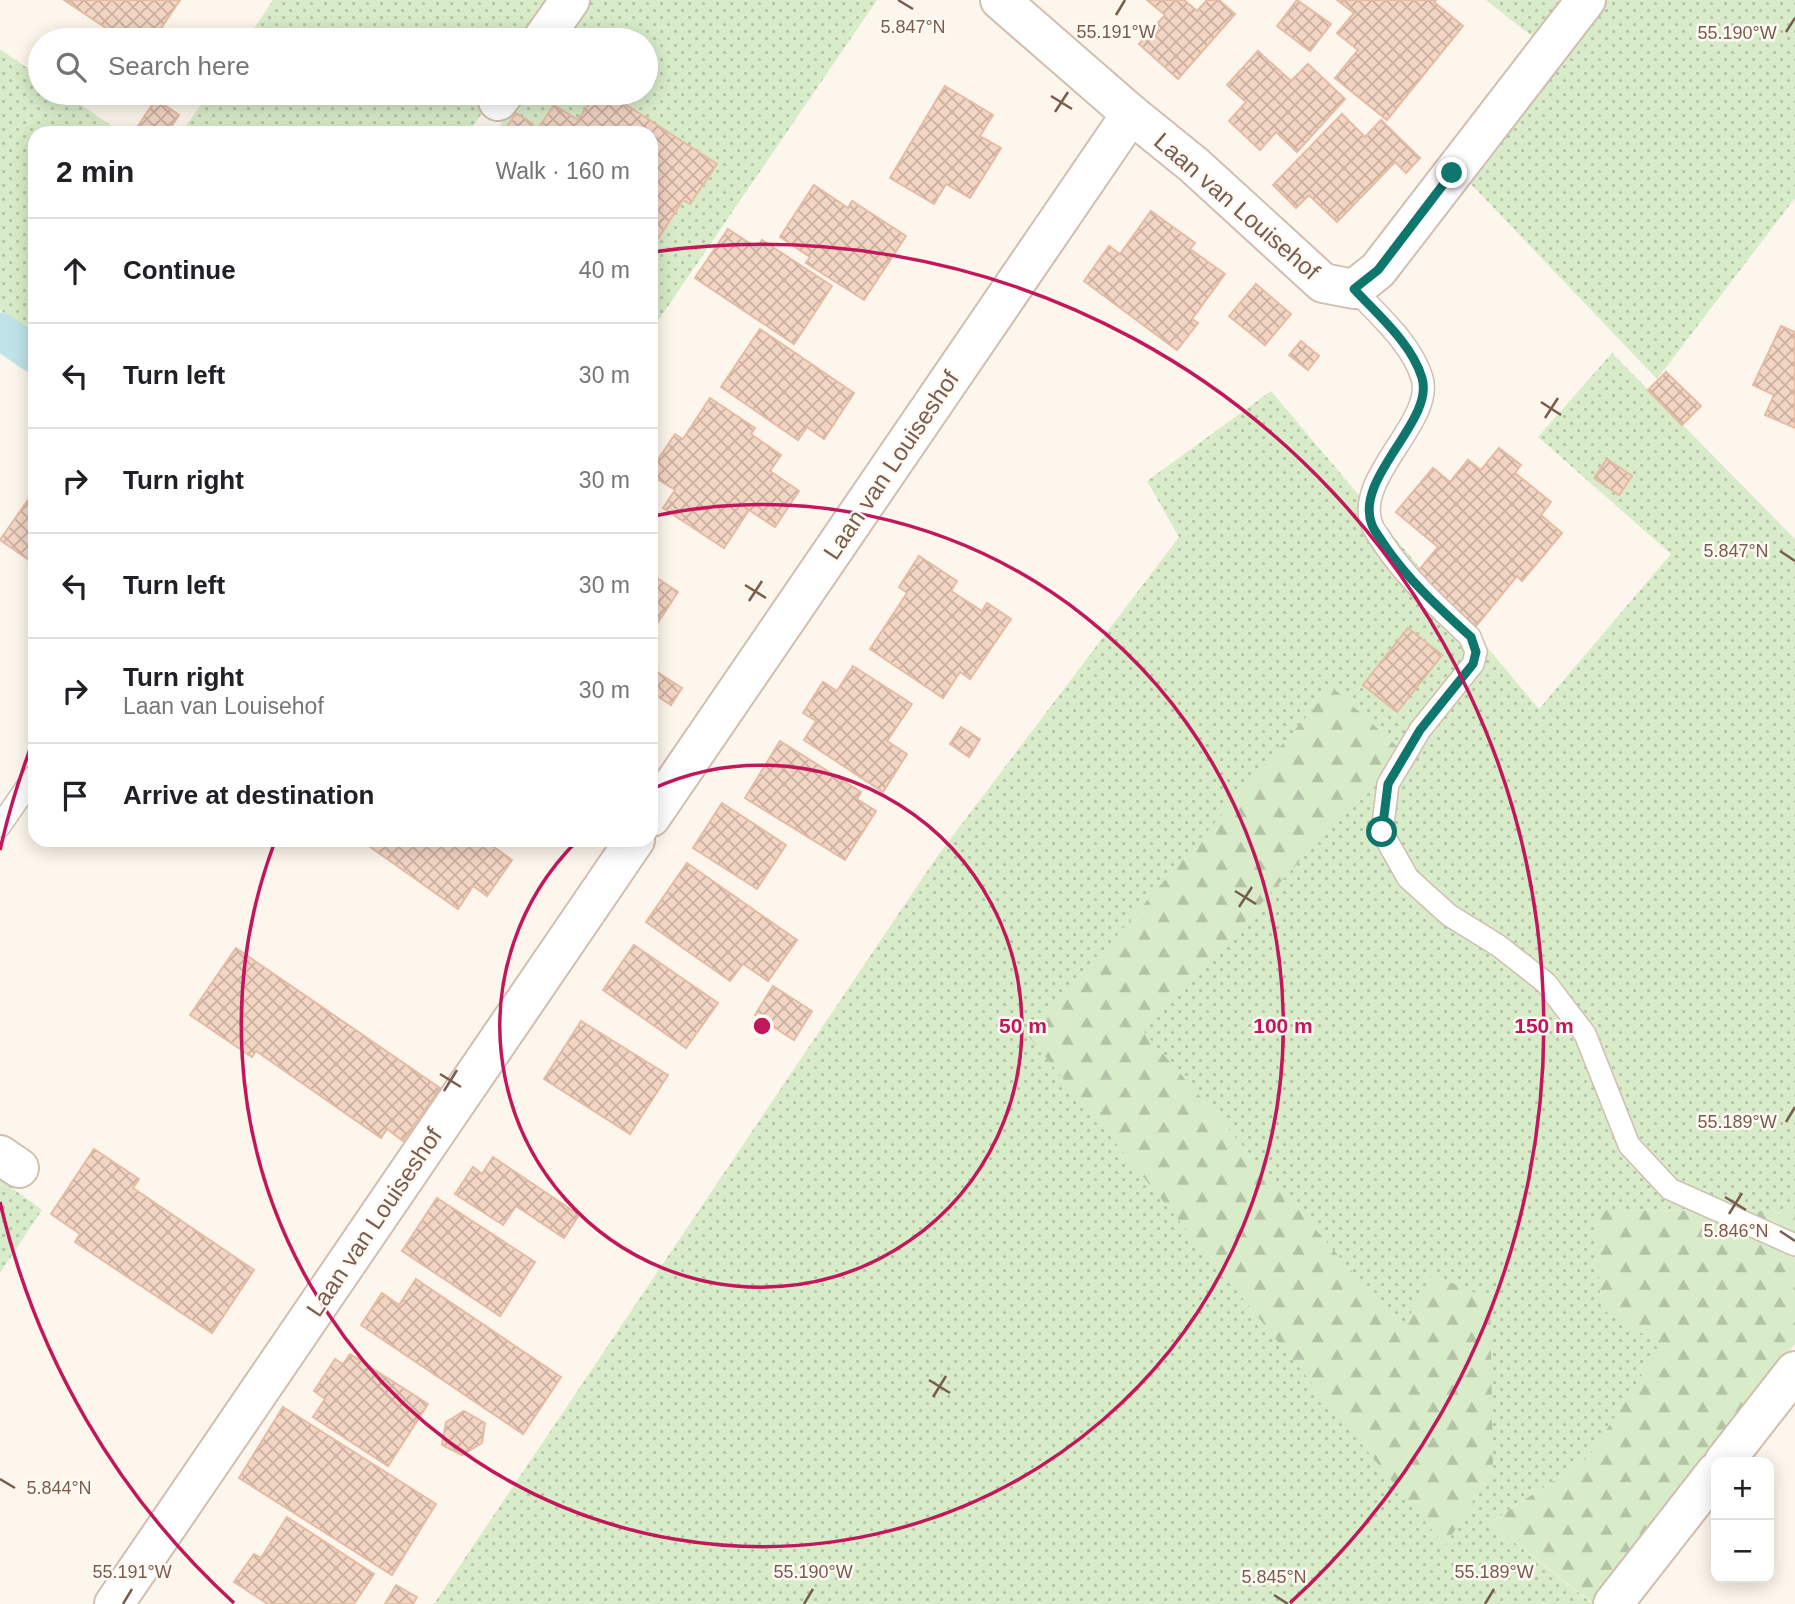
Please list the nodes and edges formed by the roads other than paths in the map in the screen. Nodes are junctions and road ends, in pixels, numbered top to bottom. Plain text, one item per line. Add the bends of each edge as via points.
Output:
1 (570, 0) edge
2 (1000, 0) edge
3 (1586, 0) edge
4 (550, 28) edge
5 (1131, 114) junction
6 (1354, 289) junction
7 (28, 785) edge
8 (658, 807) edge
9 (0, 826) edge
10 (630, 847) edge
11 (1795, 1245) edge
12 (1795, 1371) edge
13 (1728, 1457) edge
14 (1711, 1478) edge
15 (114, 1604) edge
16 (1614, 1604) edge

1 - 4 street
2 - 5 street, Laan van Louisehof
3 - 6 street via 1378,270
5 - 6 street, Laan van Louisehof via 1323,283
5 - 8 street, Laan van Louiseshof
6 - 11 lane via 1417,365 1425,397 1376,484 1370,501 1371,524 1396,563 1471,637 1476,652 1473,664 1420,730 1388,784 1382,832 1408,878 1449,915 1546,983 1585,1034 1629,1145 1670,1189
7 - 9 lane
10 - 15 street, Laan van Louiseshof
12 - 13 street
14 - 16 street

